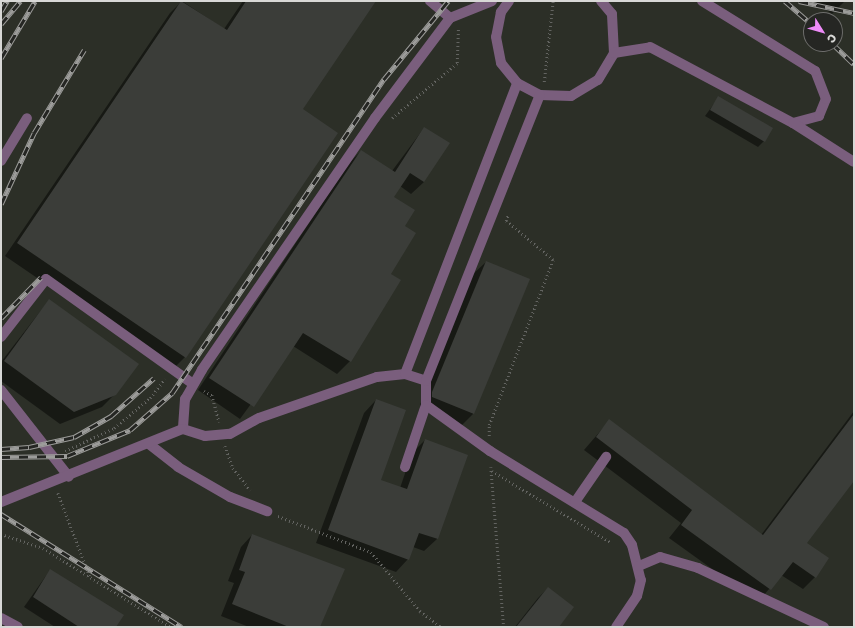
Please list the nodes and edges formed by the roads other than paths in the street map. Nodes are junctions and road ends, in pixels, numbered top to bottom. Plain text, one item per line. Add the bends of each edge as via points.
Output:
1 (430, 1) edge
2 (492, 1) edge
3 (509, 1) edge
4 (601, 1) edge
5 (702, 1) edge
6 (450, 18) junction
7 (614, 53) junction
8 (517, 83) junction
9 (542, 95) junction
10 (27, 118) dead end
11 (793, 123) junction
12 (1, 161) edge
13 (854, 162) edge
14 (1, 337) edge
15 (406, 374) junction
16 (426, 381) junction
17 (193, 384) junction
18 (1, 390) edge
19 (426, 405) junction
20 (183, 430) junction
21 (149, 444) junction
22 (606, 457) dead end
23 (405, 467) dead end
24 (69, 477) junction
25 (1, 502) edge
26 (575, 502) junction
27 (267, 511) road end
28 (639, 566) junction
29 (1, 618) edge
30 (18, 627) edge
31 (616, 627) edge
32 (824, 627) edge

1 - 6 lane
2 - 6 lane
3 - 8 lane via 501,12 496,37 501,62
4 - 7 lane via 612,14
5 - 11 lane via 815,70 826,99 819,116
6 - 17 lane via 375,118
7 - 9 lane via 598,80 571,96
7 - 11 lane via 650,47
8 - 9 lane
8 - 15 lane
9 - 16 lane
10 - 12 lane
11 - 13 lane
14 - 17 lane via 46,279
15 - 16 lane
15 - 20 lane via 377,377 259,418 230,434 205,436
16 - 19 lane
17 - 20 lane via 185,399
18 - 24 lane
19 - 23 lane
19 - 26 lane via 490,451
20 - 21 lane
21 - 24 lane
21 - 27 lane via 178,467 230,497
22 - 26 lane
24 - 25 lane
26 - 28 lane via 624,534
28 - 31 lane via 641,580 637,596
28 - 32 lane via 660,557 698,568
29 - 30 lane

